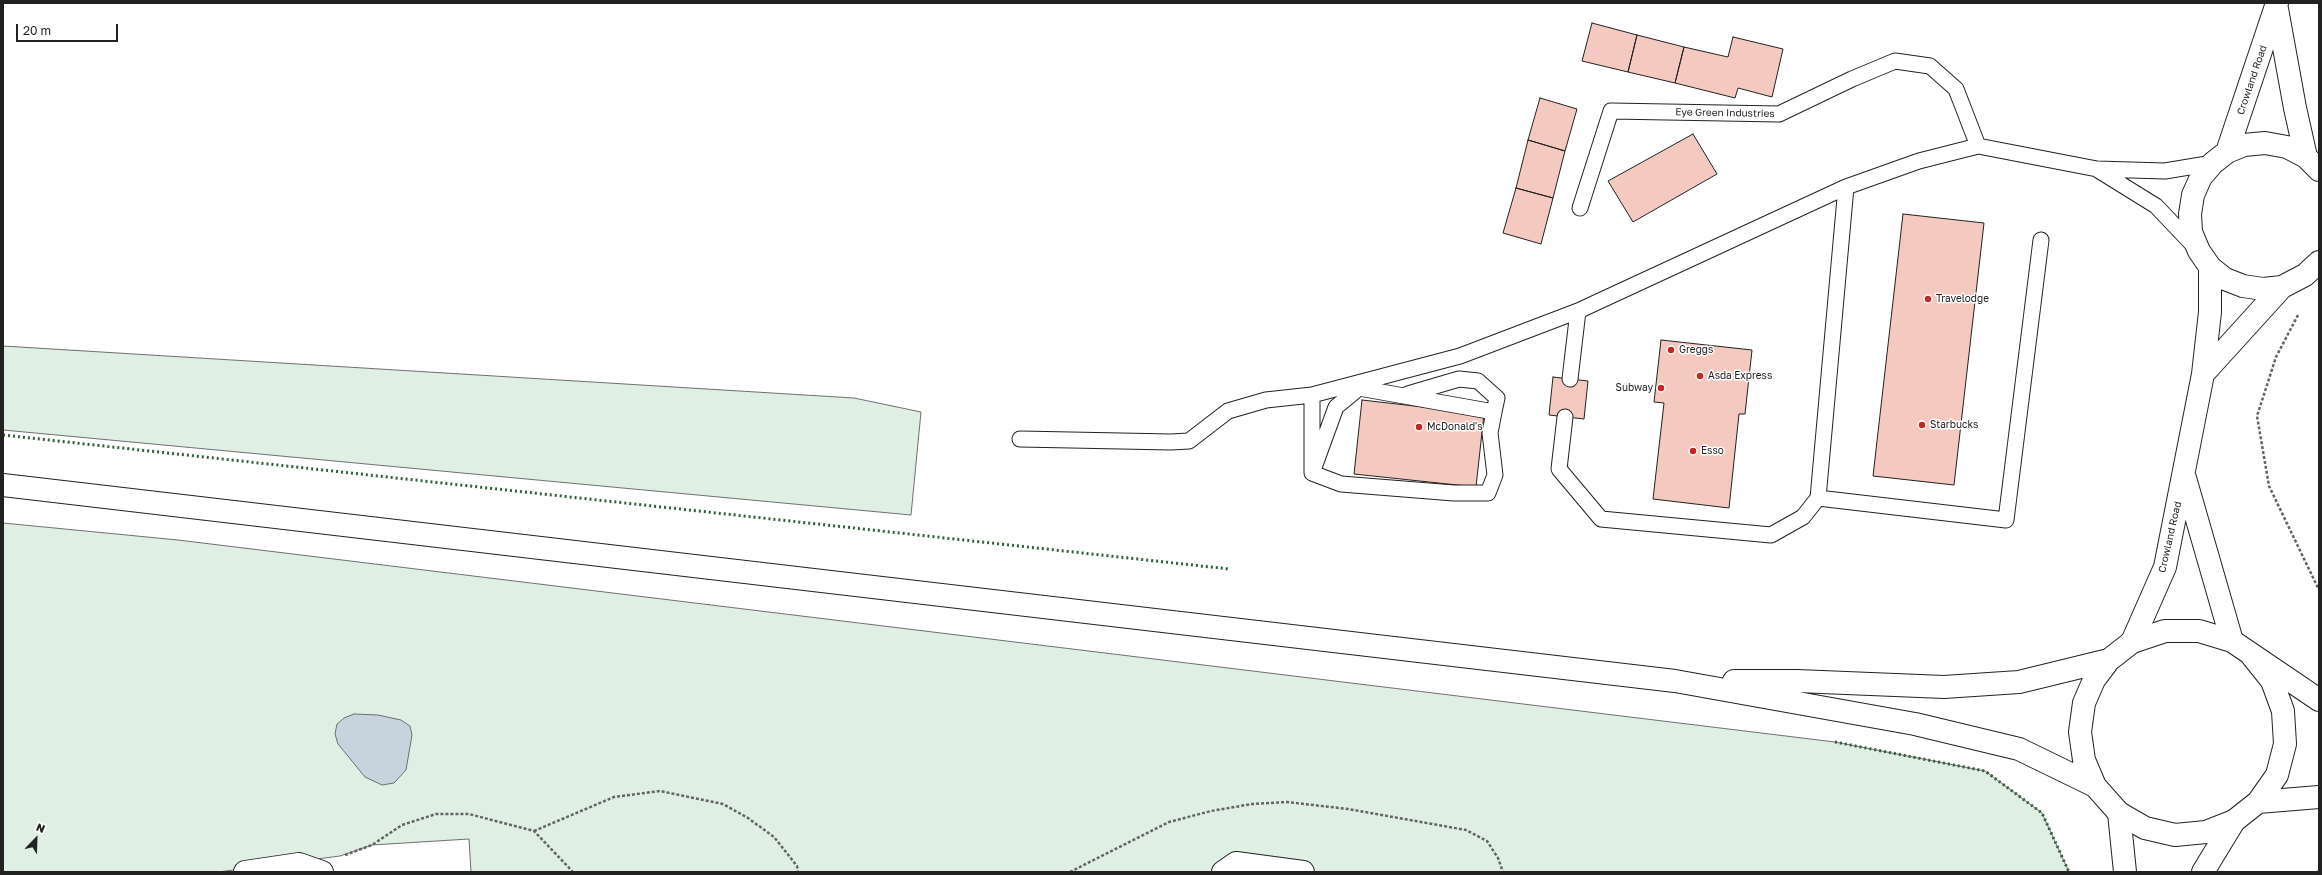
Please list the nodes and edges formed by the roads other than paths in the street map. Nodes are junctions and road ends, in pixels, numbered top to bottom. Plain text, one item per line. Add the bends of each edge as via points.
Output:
1 (2277, 6) edge
2 (1978, 146) junction
3 (2220, 158) junction
4 (2313, 163) edge
5 (2097, 169) junction
6 (1846, 187) junction
7 (1580, 208) dead end
8 (2041, 240) dead end
9 (2204, 259) junction
10 (2314, 269) edge
11 (2282, 287) junction
12 (1578, 311) junction
13 (2203, 374) junction
14 (1570, 379) dead end
15 (1312, 395) junction
16 (1405, 395) junction
17 (1494, 412) junction
18 (1565, 417) dead end
19 (1020, 439) dead end
20 (1312, 473) junction
21 (2184, 475) junction
22 (3, 485) edge
23 (1818, 498) junction
24 (2132, 642) junction
25 (2232, 642) junction
26 (2252, 656) junction
27 (2109, 660) junction
28 (1675, 681) junction
29 (2319, 700) edge
30 (2095, 786) junction
31 (2319, 797) edge
32 (2258, 802) junction
33 (2119, 813) junction
34 (2234, 821) junction
35 (245, 872) edge
36 (322, 872) edge
37 (1223, 872) edge
38 (1303, 872) edge
39 (2125, 872) edge
40 (2203, 872) edge

1 - 3 main road, Crowland Road
1 - 4 main road, Crowland Road via 2295,108
2 - 5 lane
2 - 6 lane via 1920,161
2 - 7 lane, Eye Green Industries via 1956,89 1930,66 1895,61 1779,114 1611,111
3 - 4 main road, Crowland Road via 2244,145 2265,143 2287,147
3 - 5 lane via 2165,171
3 - 9 main road, Crowland Road via 2200,177 2193,195 2191,232
5 - 9 lane via 2156,206
6 - 12 lane
6 - 23 lane
8 - 23 lane via 2006,520
9 - 11 main road via 2226,279 2243,286 2263,289
9 - 13 main road, Crowland Road via 2210,312
10 - 11 main road
11 - 13 main road
12 - 14 lane
12 - 15 lane via 1460,356
13 - 21 main road, Crowland Road
15 - 19 lane via 1266,400 1228,411 1189,441
15 - 20 lane
16 - 17 lane
16 - 17 lane via 1459,379 1478,381 1497,398
16 - 20 lane via 1359,388 1336,407
17 - 20 lane via 1490,433 1495,475 1488,493 1454,493 1341,484
18 - 23 lane via 1559,469 1601,519 1771,535 1804,517
21 - 24 main road, Crowland Road via 2165,568
21 - 25 main road, Crowland Road
22 - 28 main road
24 - 25 main road via 2165,631 2199,631
24 - 27 main road
25 - 26 main road
26 - 29 main road
26 - 32 main road via 2272,681 2284,711 2285,744 2277,775
27 - 28 main road via 2019,682 1944,687 1797,681
27 - 30 main road via 2094,680 2084,703 2080,732 2084,760
28 - 30 main road via 1915,724 2019,749
30 - 33 main road
31 - 32 main road
32 - 34 main road
33 - 34 main road via 2145,828 2175,835 2206,832
33 - 39 main road
34 - 40 main road
35 - 36 main road via 299,864
37 - 38 main road via 1236,863

